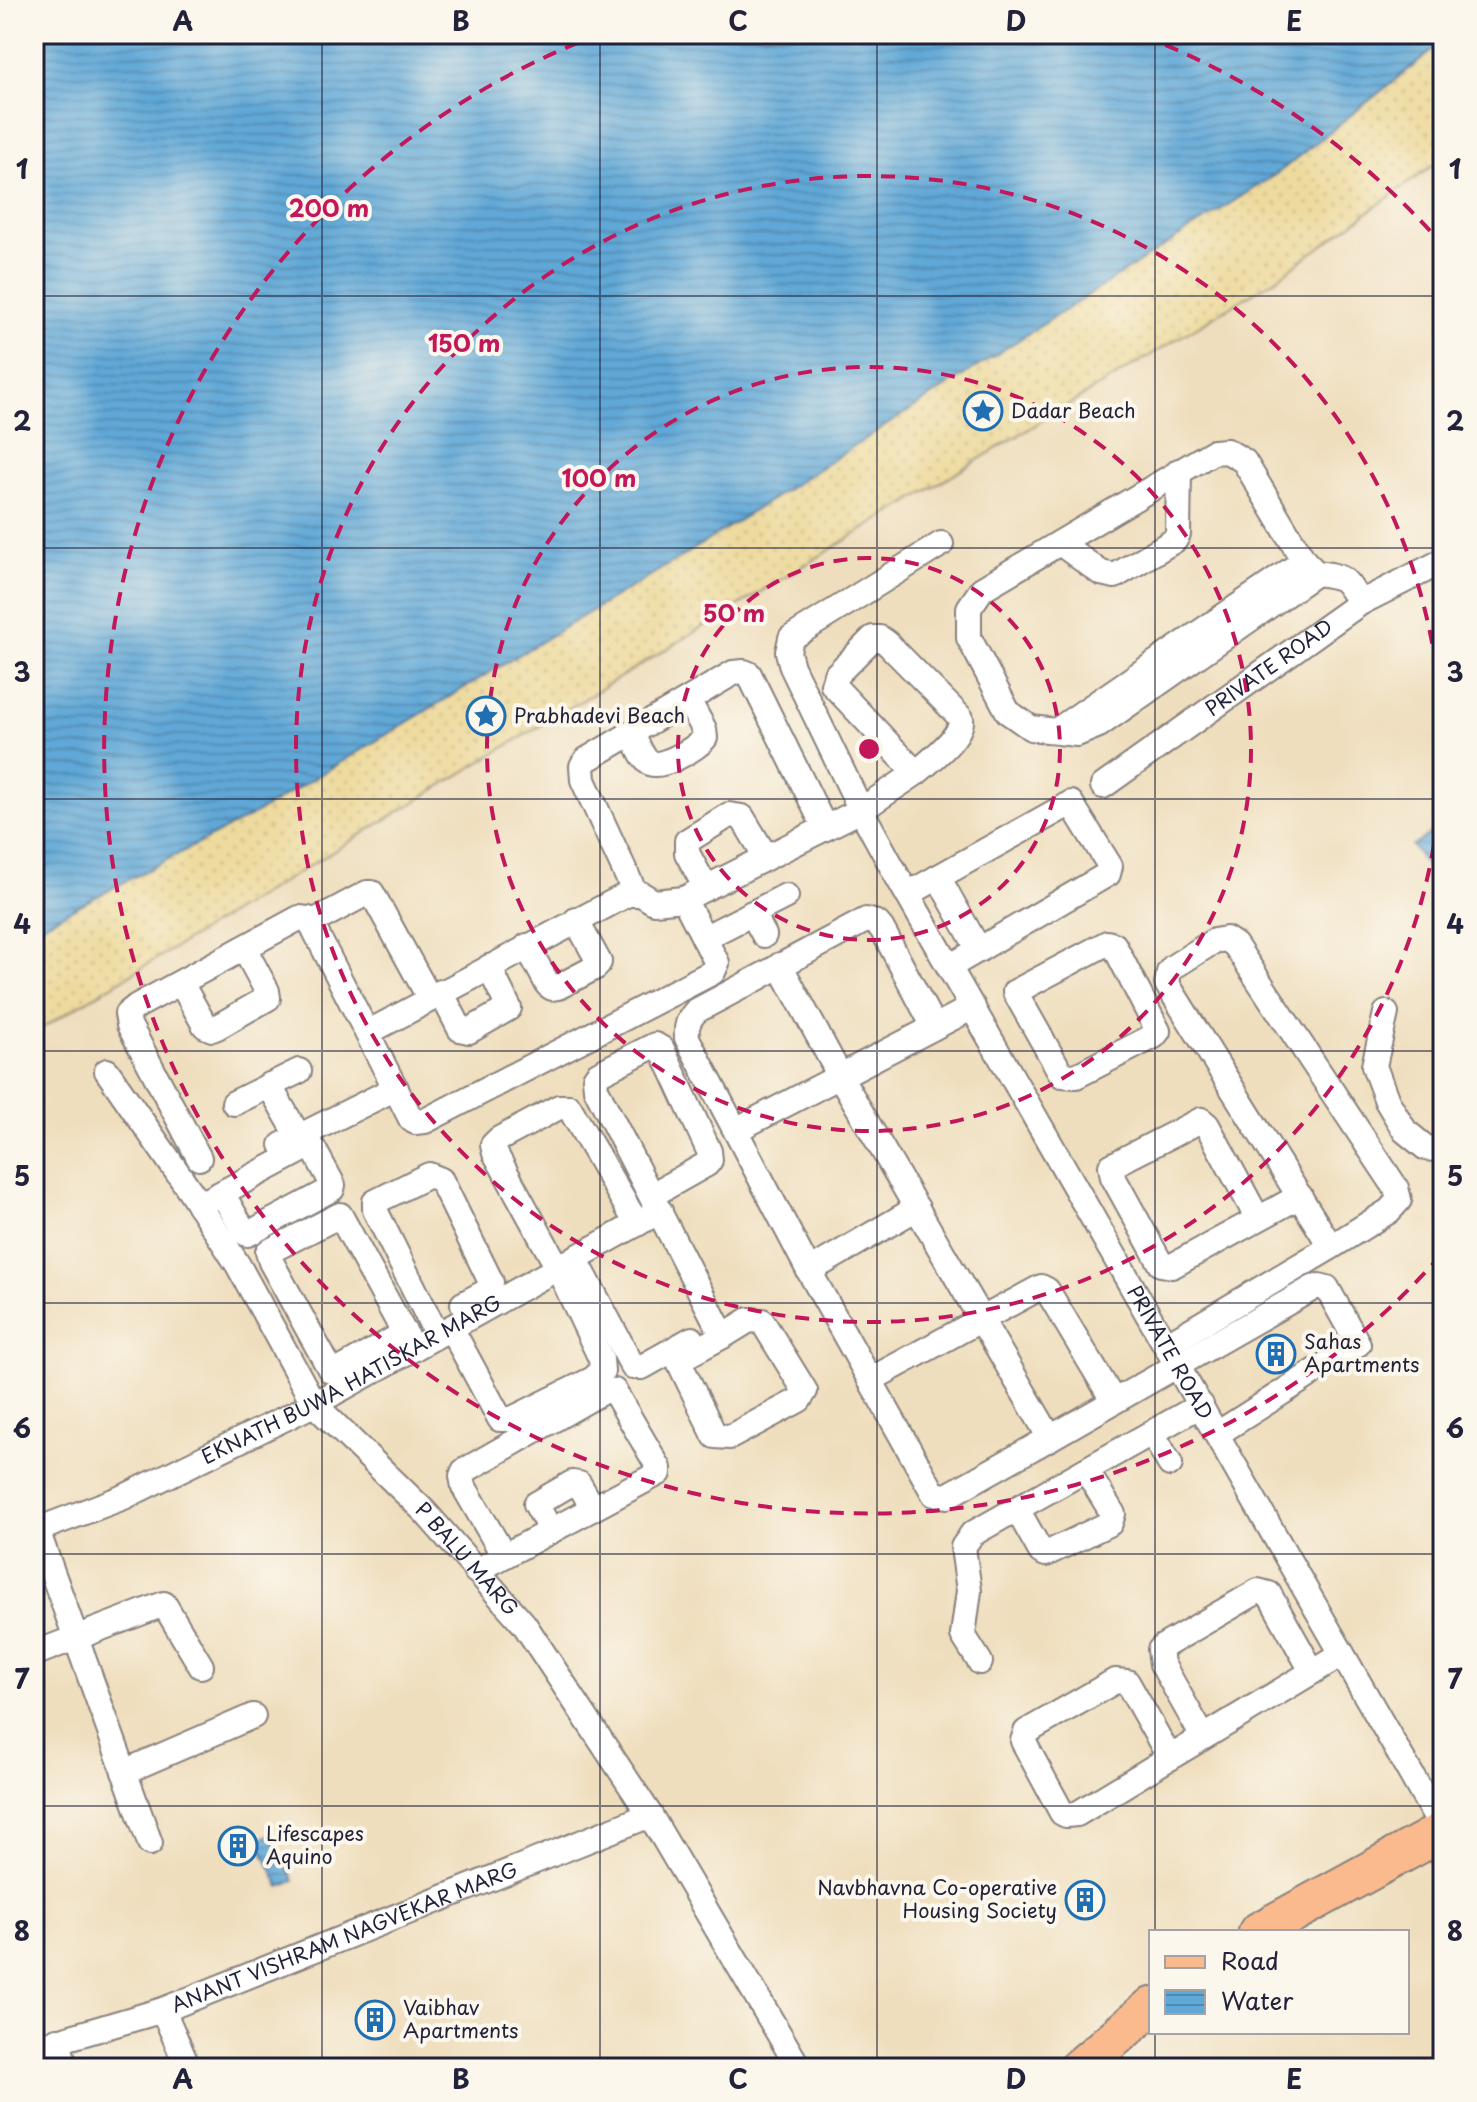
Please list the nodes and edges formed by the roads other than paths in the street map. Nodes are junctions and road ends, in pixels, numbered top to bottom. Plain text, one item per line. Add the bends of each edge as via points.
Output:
1 (1179, 471) junction
2 (1060, 543) junction
3 (941, 544) dead end
4 (1443, 561) edge
5 (1310, 567) junction
6 (1360, 603) junction
7 (688, 700) junction
8 (632, 733) junction
9 (916, 773) junction
10 (1103, 786) dead end
11 (861, 810) junction
12 (825, 828) junction
13 (766, 857) junction
14 (938, 877) junction
15 (903, 885) junction
16 (635, 893) junction
17 (695, 894) junction
18 (786, 896) dead end
19 (576, 920) junction
20 (311, 923) junction
21 (704, 938) junction
22 (527, 946) junction
23 (244, 948) junction
24 (979, 950) junction
25 (780, 965) junction
26 (489, 967) junction
27 (949, 967) junction
28 (181, 983) junction
29 (435, 996) junction
30 (973, 1007) junction
31 (1386, 1013) dead end
32 (934, 1027) junction
33 (367, 1033) junction
34 (1037, 1033) junction
35 (999, 1054) junction
36 (107, 1071) dead end
37 (299, 1071) dead end
38 (840, 1076) junction
39 (269, 1085) junction
40 (396, 1088) junction
41 (234, 1103) dead end
42 (736, 1130) junction
43 (299, 1137) junction
44 (1443, 1150) edge
45 (199, 1158) dead end
46 (222, 1193) dead end
47 (1300, 1196) junction
48 (195, 1198) junction
49 (656, 1203) junction
50 (917, 1208) junction
51 (633, 1217) junction
52 (1258, 1219) junction
53 (1331, 1247) junction
54 (561, 1261) junction
55 (809, 1271) junction
56 (982, 1318) junction
57 (439, 1328) junction
58 (720, 1330) junction
59 (409, 1341) junction
60 (1172, 1356) junction
61 (870, 1380) junction
62 (1113, 1400) junction
63 (314, 1404) junction
64 (1201, 1405) junction
65 (1152, 1433) junction
66 (1217, 1434) junction
67 (1050, 1438) junction
68 (1170, 1464) dead end
69 (1086, 1470) junction
70 (1017, 1509) junction
71 (36, 1531) edge
72 (504, 1556) junction
73 (476, 1571) junction
74 (75, 1636) junction
75 (36, 1653) edge
76 (1342, 1654) junction
77 (980, 1662) dead end
78 (201, 1666) dead end
79 (1312, 1671) junction
80 (253, 1716) dead end
81 (1203, 1737) junction
82 (1170, 1758) junction
83 (124, 1772) junction
84 (650, 1815) junction
85 (1443, 1831) edge
86 (150, 1843) dead end
87 (1262, 1930) edge
88 (1149, 2009) edge
89 (163, 2010) junction
90 (45, 2044) edge
91 (53, 2068) edge
92 (66, 2068) edge
93 (188, 2068) edge
94 (799, 2068) edge
95 (1079, 2068) edge

1 - 2 street
1 - 2 street via 1175,540 1115,576 1101,573
1 - 5 street via 1213,452 1227,451 1244,461
2 - 5 street via 982,589 969,608 969,638 1008,712 1031,728 1077,734 1099,725
3 - 11 street, PRIVATE ROAD via 791,638 792,667
4 - 6 street, PRIVATE ROAD
5 - 6 street via 1345,579
6 - 10 street, PRIVATE ROAD
7 - 8 street
7 - 8 street via 704,729 699,745 661,765 652,764
7 - 12 street via 733,673 749,674
8 - 16 street via 586,760 582,773
9 - 9 street via 833,685 836,675 873,638 887,643 961,718 959,733
9 - 11 street
11 - 12 street
11 - 15 street, PRIVATE ROAD
12 - 13 street
13 - 17 street
13 - 17 street via 742,817 729,815 687,841
14 - 15 street
14 - 24 street
14 - 24 street via 1071,803 1110,866 1108,874
15 - 27 street, PRIVATE ROAD
16 - 17 street via 654,902
16 - 19 street
17 - 21 street
18 - 21 street via 758,924
19 - 22 street
19 - 22 street via 599,962 571,981 550,987
20 - 23 street via 299,918
20 - 29 street via 372,893
20 - 33 street
21 - 40 street via 717,963 713,972 425,1121 411,1119
22 - 26 street
23 - 28 street
23 - 28 street via 268,998 217,1027 205,1026
24 - 27 street
25 - 32 street via 860,922 877,923
25 - 38 street
25 - 42 street via 688,1020 687,1038
26 - 29 street
26 - 29 street via 509,1008 469,1031 460,1029
27 - 30 street, PRIVATE ROAD
28 - 45 street via 131,1010 127,1019
29 - 33 street
30 - 32 street
30 - 35 street, PRIVATE ROAD
31 - 44 street via 1374,1066 1387,1101 1405,1131 1426,1148
32 - 38 street
33 - 40 street
34 - 34 street via 1062,1075 1071,1078 1154,1036 1158,1029 1110,942 1016,990
34 - 35 street
35 - 60 street, PRIVATE ROAD
36 - 48 street, P BALU MARG
37 - 39 street
38 - 42 street
38 - 50 street
39 - 41 street
39 - 43 street
40 - 43 street
42 - 55 street
43 - 48 street
46 - 48 street
47 - 52 street
47 - 53 street
47 - 53 street via 1167,984 1173,967 1214,941 1226,939 1235,945 1399,1195 1389,1211
48 - 63 street, P BALU MARG
49 - 49 street, EKNATH BUWA HATISKAR MARG via 594,1083 598,1074 655,1045 662,1049 710,1160
49 - 51 street, EKNATH BUWA HATISKAR MARG
49 - 58 street
50 - 55 street
50 - 56 street
51 - 54 street, EKNATH BUWA HATISKAR MARG
51 - 54 street via 569,1107 499,1139 493,1145 495,1153
52 - 52 street via 1166,1266 1111,1166 1201,1120
53 - 60 street
54 - 57 street, EKNATH BUWA HATISKAR MARG
54 - 57 street via 603,1365 593,1379 512,1419 500,1419
54 - 58 street via 633,1367
55 - 61 street
56 - 61 street
56 - 62 street via 1036,1288 1047,1290
56 - 67 street
57 - 57 street via 374,1206 433,1175 441,1180 491,1285
57 - 59 street, EKNATH BUWA HATISKAR MARG
58 - 58 street via 680,1364 720,1438 799,1400 805,1391 762,1321
59 - 59 street via 340,1215 268,1252 331,1371
59 - 63 street, EKNATH BUWA HATISKAR MARG
60 - 62 street
60 - 64 street, PRIVATE ROAD
60 - 66 street via 1319,1286 1327,1288 1357,1340 1355,1347
61 - 67 street via 930,1489 939,1496
62 - 67 street
63 - 71 street, EKNATH BUWA HATISKAR MARG via 124,1497
63 - 73 street, P BALU MARG via 425,1512
64 - 65 street
64 - 66 street, PRIVATE ROAD
65 - 68 street
65 - 69 street
66 - 76 street, PRIVATE ROAD
69 - 70 street
69 - 70 street via 1113,1514 1110,1523 1046,1554
70 - 77 street via 972,1534 963,1547 969,1591 963,1635
71 - 74 street
72 - 72 street via 659,1471 611,1389 464,1471 464,1487
72 - 73 street
73 - 84 street, P BALU MARG via 524,1624
74 - 75 street
74 - 78 street via 164,1604
74 - 83 street
76 - 79 street
76 - 85 street, PRIVATE ROAD
79 - 81 street
79 - 81 street via 1265,1591 1164,1646 1162,1664
80 - 83 street
81 - 82 street
82 - 82 street via 1123,1681 1026,1732 1023,1741 1066,1815 1077,1814
83 - 86 street
84 - 89 street, ANANT VISHRAM NAGVEKAR MARG
84 - 94 street, P BALU MARG
85 - 87 main road
88 - 95 main road
89 - 90 street, ANANT VISHRAM NAGVEKAR MARG
89 - 93 street
90 - 91 street
90 - 92 street

